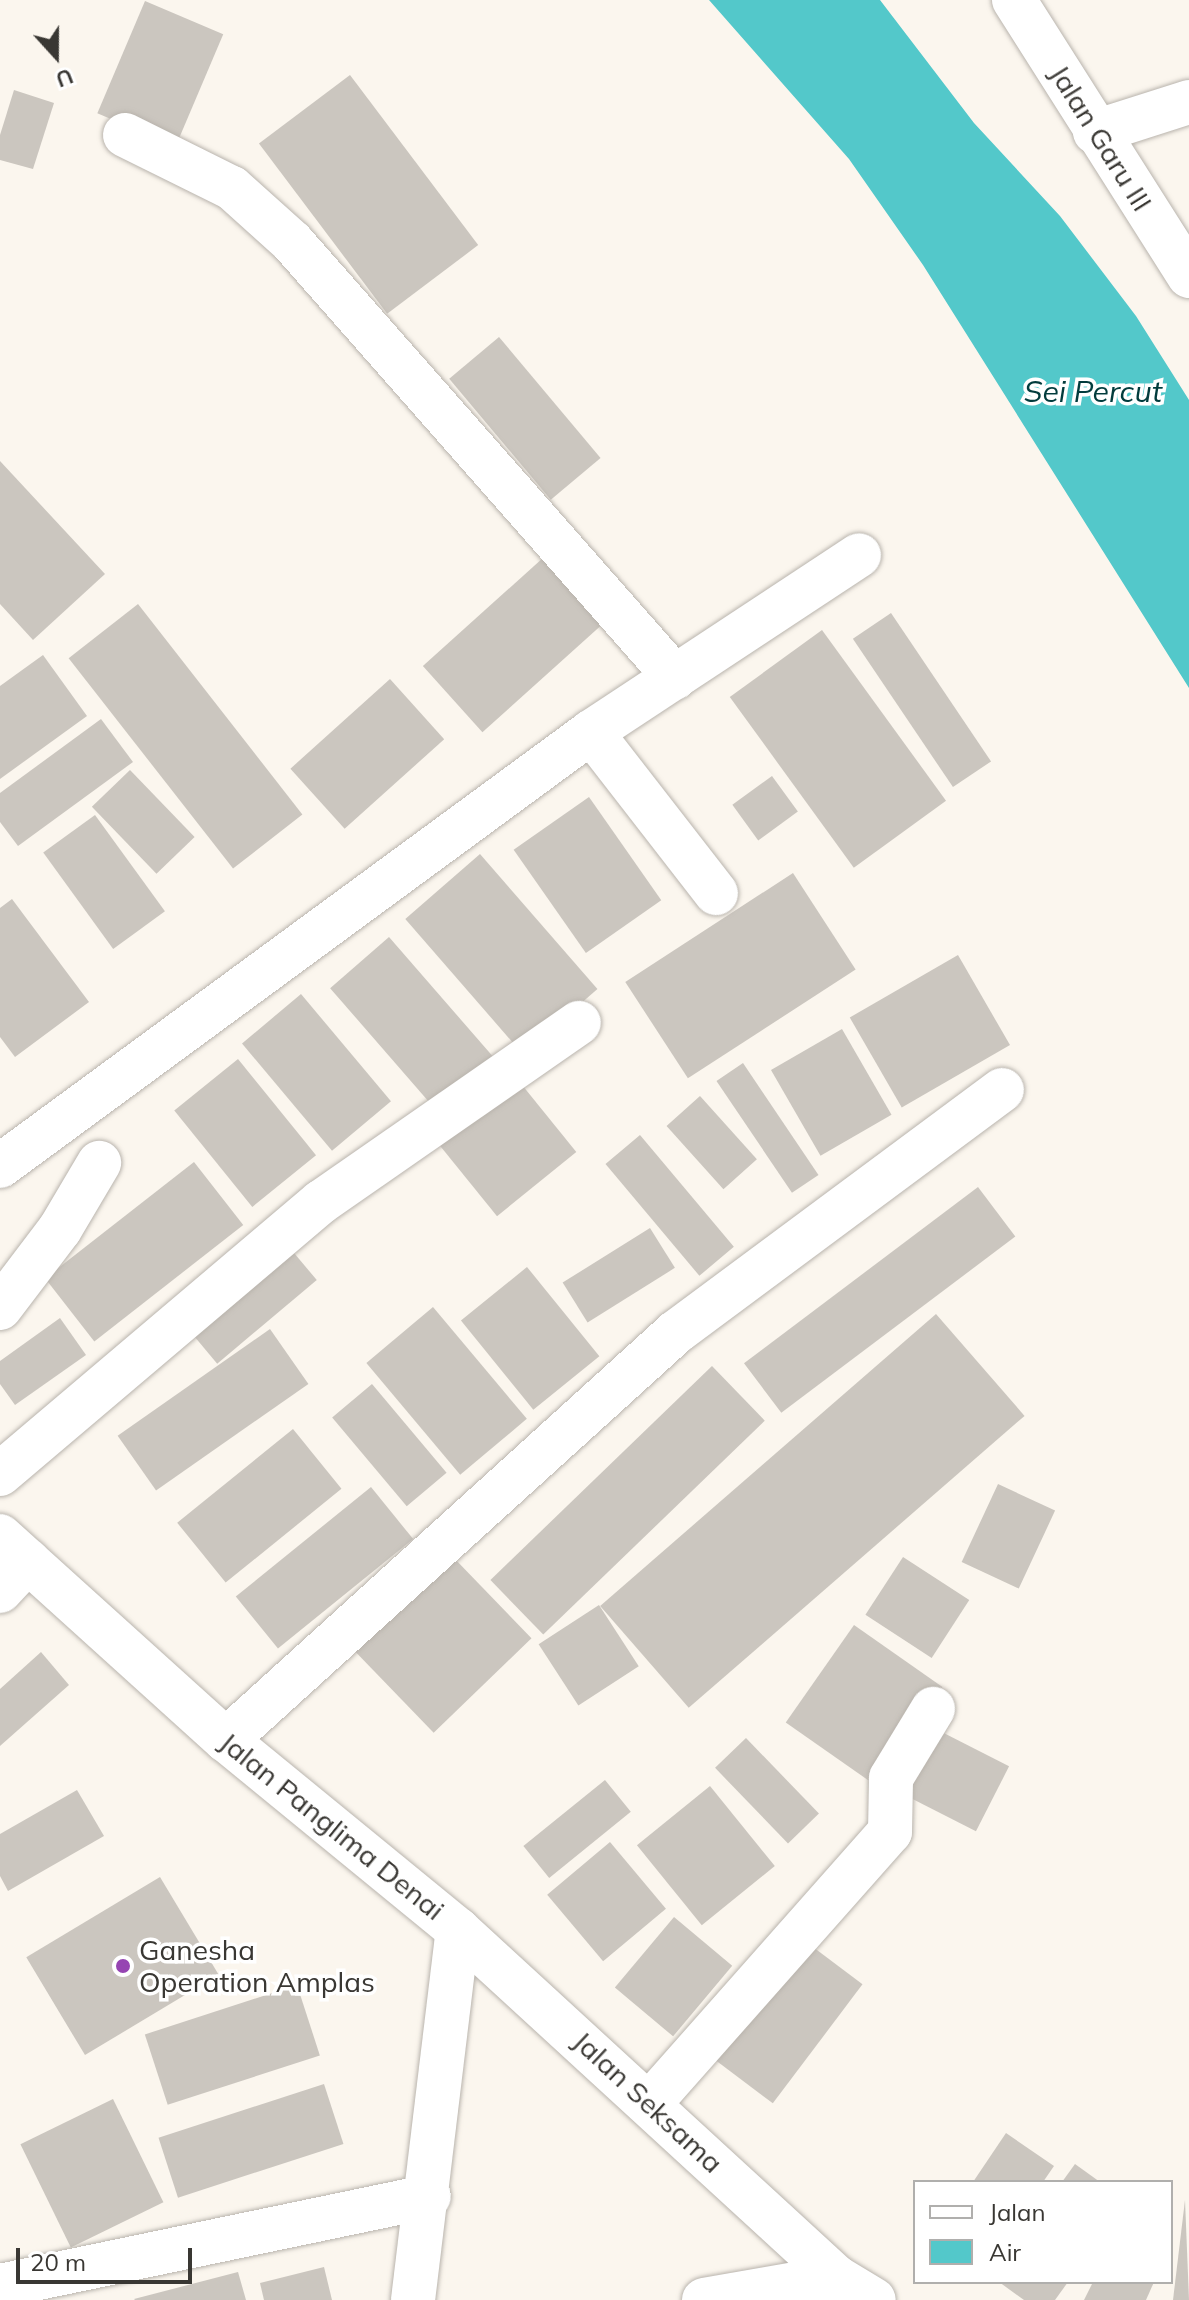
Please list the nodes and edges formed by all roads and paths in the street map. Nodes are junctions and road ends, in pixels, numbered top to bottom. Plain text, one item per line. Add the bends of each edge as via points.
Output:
1 (1018, 2) edge
2 (1189, 102) edge
3 (1095, 132) junction
4 (125, 135) dead end
5 (1189, 276) edge
6 (859, 555) dead end
7 (675, 677) junction
8 (591, 732) junction
9 (716, 893) dead end
10 (579, 1023) dead end
11 (1002, 1090) dead end
12 (99, 1163) dead end
13 (0, 1166) edge
14 (0, 1308) edge
15 (0, 1474) edge
16 (9, 1562) edge
17 (933, 1709) dead end
18 (226, 1740) junction
19 (458, 1930) junction
20 (650, 2103) junction
21 (429, 2196) junction
22 (836, 2277) junction
23 (0, 2286) edge
24 (413, 2300) edge
25 (704, 2300) edge
26 (874, 2300) edge

1 - 3 street, Jalan Garu III
2 - 3 street
3 - 5 street, Jalan Garu III
4 - 7 street via 232,188 292,242
6 - 7 street
7 - 8 street
8 - 9 street
8 - 13 street
10 - 15 street via 321,1202
11 - 18 street via 676,1332
12 - 14 street via 60,1229
16 - 18 street, Jalan Panglima Denai
17 - 20 street via 891,1778 890,1832
18 - 19 street, Jalan Panglima Denai
19 - 20 street, Jalan Seksama
19 - 21 street, Jalan Panglima Denai
20 - 22 street, Jalan Seksama
21 - 23 street
21 - 24 street, Jalan Panglima Denai
22 - 25 street
22 - 26 street, Jalan Seksama

